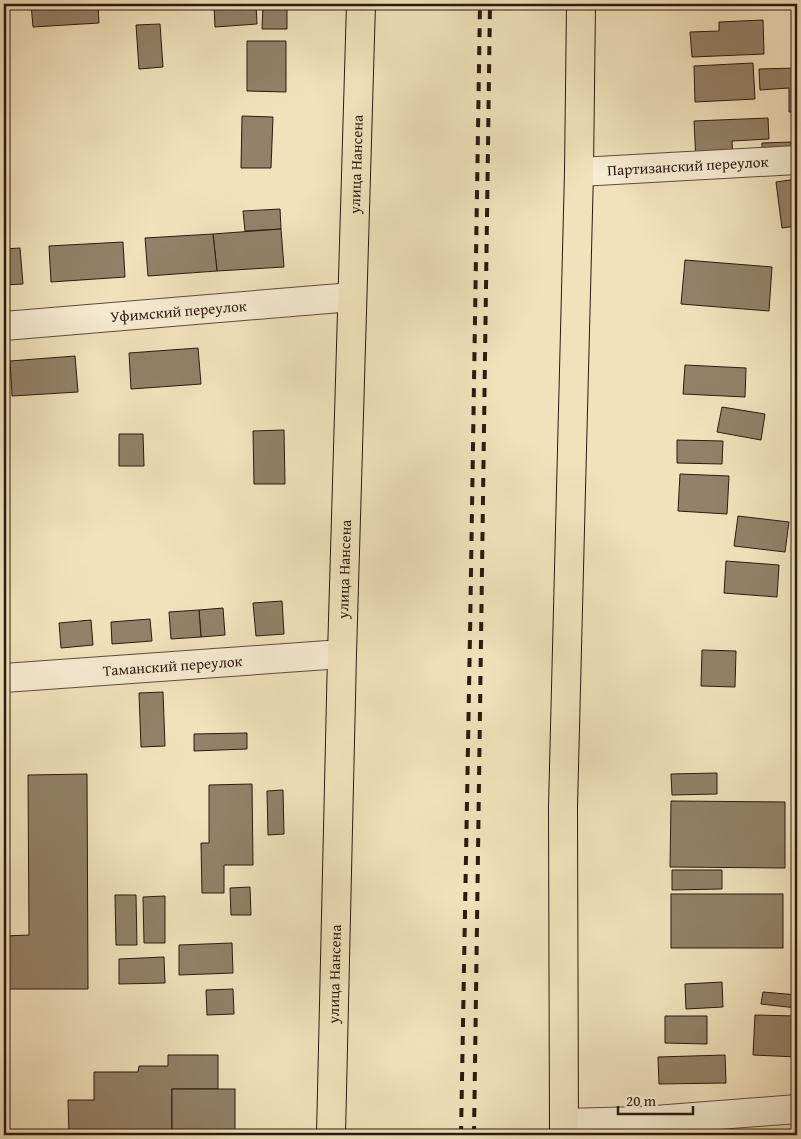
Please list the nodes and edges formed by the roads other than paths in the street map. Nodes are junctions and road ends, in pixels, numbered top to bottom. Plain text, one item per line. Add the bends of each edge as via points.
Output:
1 (361, 4) edge
2 (581, 4) edge
3 (797, 160) edge
4 (579, 172) junction
5 (352, 297) junction
6 (4, 326) edge
7 (342, 654) junction
8 (4, 678) edge
9 (797, 1110) edge
10 (564, 1129) edge
11 (331, 1135) edge

1 - 5 main road, улица Нансена
2 - 4 main road
3 - 4 street, Партизанский переулок
4 - 10 main road via 562,807
5 - 6 street, Уфимский переулок
5 - 7 main road, улица Нансена
7 - 8 street, Таманский переулок
7 - 11 main road, улица Нансена
9 - 10 street

